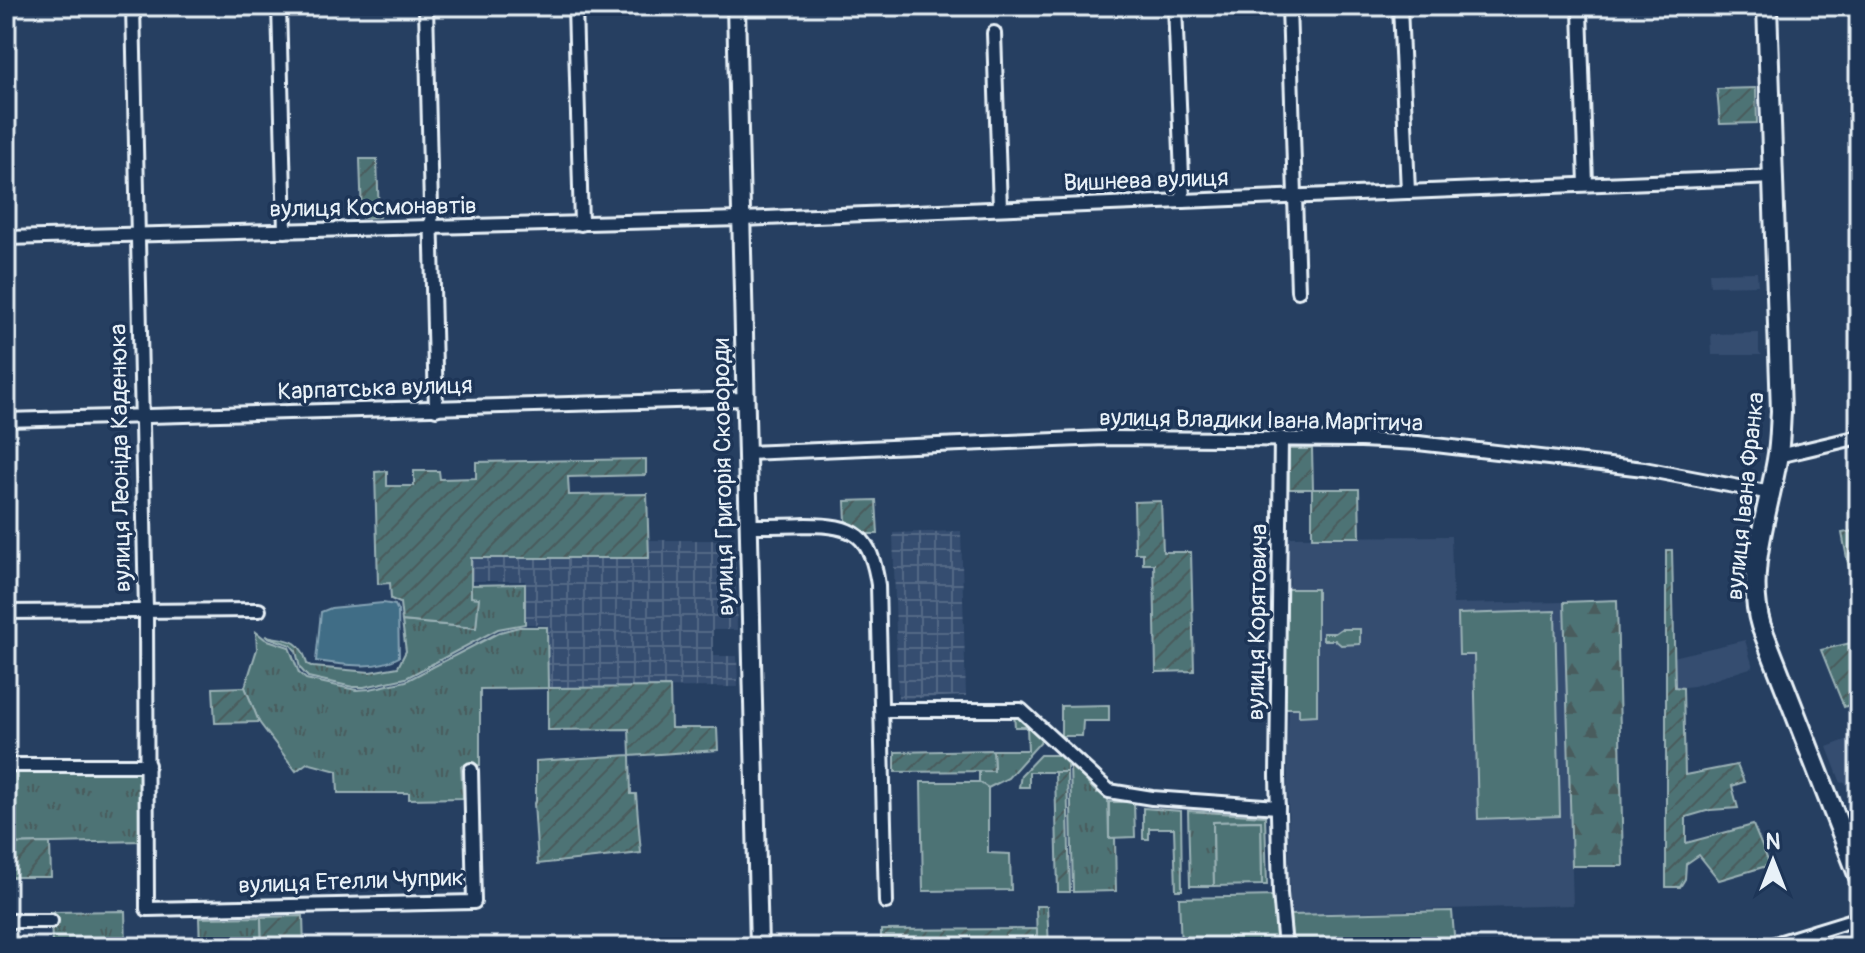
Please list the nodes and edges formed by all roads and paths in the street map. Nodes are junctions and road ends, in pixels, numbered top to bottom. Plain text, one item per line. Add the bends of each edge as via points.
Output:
1 (133, 6) edge
2 (279, 6) edge
3 (426, 6) edge
4 (575, 6) edge
5 (736, 6) edge
6 (1175, 6) edge
7 (1289, 6) edge
8 (1400, 6) edge
9 (1767, 6) edge
10 (1580, 11) dead end
11 (994, 33) dead end
12 (1775, 177) junction
13 (1586, 184) junction
14 (1408, 192) junction
15 (1295, 196) junction
16 (1183, 201) junction
17 (1000, 208) junction
18 (741, 219) junction
19 (581, 224) junction
20 (433, 228) junction
21 (285, 231) junction
22 (138, 235) junction
23 (6, 238) edge
24 (1298, 291) dead end
25 (745, 399) junction
26 (436, 409) junction
27 (141, 417) junction
28 (6, 420) edge
29 (1859, 437) edge
30 (1281, 438) junction
31 (747, 453) junction
32 (1778, 456) junction
33 (1771, 493) junction
34 (748, 526) junction
35 (259, 610) dead end
36 (146, 611) junction
37 (6, 612) edge
38 (882, 710) junction
39 (6, 765) edge
40 (148, 765) junction
41 (471, 770) dead end
42 (1278, 807) junction
43 (1859, 877) edge
44 (886, 902) dead end
45 (147, 909) joint
46 (1859, 918) edge
47 (6, 921) edge
48 (51, 921) dead end
49 (759, 947) edge
50 (1285, 947) edge
51 (1765, 947) edge

1 - 22 street, вулиця Леоніда Каденюка
2 - 21 street
3 - 20 street
4 - 19 street
5 - 18 main road, вулиця Григорія Сковороди
6 - 16 street
7 - 15 street
8 - 14 street
9 - 12 main road, вулиця Івана Франка
10 - 13 street
11 - 17 street
12 - 13 street, Вишнева вулиця
12 - 32 main road, вулиця Івана Франка
13 - 14 street, Вишнева вулиця
14 - 15 street, Вишнева вулиця
15 - 16 street, Вишнева вулиця
15 - 24 street
16 - 17 street, Вишнева вулиця
17 - 18 street, Вишнева вулиця
18 - 19 street, вулиця Космонавтів
18 - 25 main road, вулиця Григорія Сковороди
19 - 20 street, вулиця Космонавтів
20 - 21 street, вулиця Космонавтів
20 - 26 street
21 - 22 street, вулиця Космонавтів
22 - 23 street, вулиця Космонавтів
22 - 27 street, вулиця Леоніда Каденюка
25 - 26 street, Карпатська вулиця
25 - 31 main road, вулиця Григорія Сковороди
26 - 27 street, Карпатська вулиця
27 - 28 street, Карпатська вулиця
27 - 36 street, вулиця Леоніда Каденюка
29 - 32 street
30 - 31 street, вулиця Владики Івана Маргітича via 1105,438
30 - 33 street, вулиця Владики Івана Маргітича via 1389,441 1644,469
30 - 42 street, вулиця Корятовича
31 - 34 main road, вулиця Григорія Сковороди
32 - 33 main road, вулиця Івана Франка
33 - 43 main road, вулиця Івана Франка via 1758,563 1757,613
34 - 38 street via 842,527 866,545 878,585
34 - 49 main road, вулиця Григорія Сковороди
35 - 36 street
36 - 37 street
36 - 40 street, вулиця Леоніда Каденюка
38 - 42 street via 1021,710 1112,793
38 - 44 street
39 - 40 street
40 - 45 street, вулиця Леоніда Каденюка
41 - 45 street, вулиця Етелли Чуприк via 474,902
42 - 50 street, вулиця Корятовича
46 - 51 street
47 - 48 street

